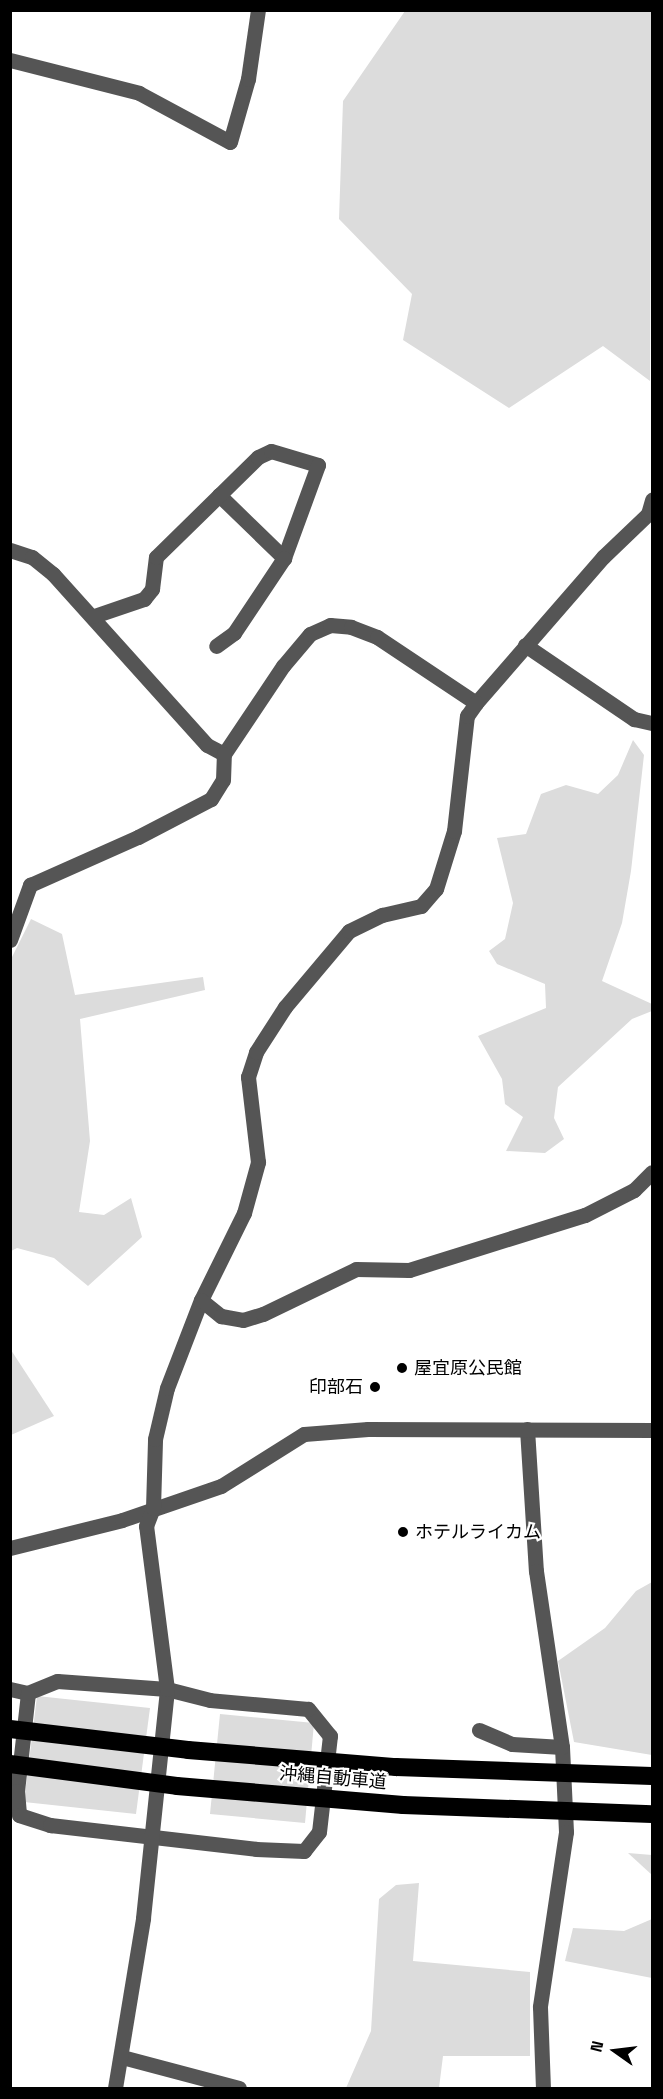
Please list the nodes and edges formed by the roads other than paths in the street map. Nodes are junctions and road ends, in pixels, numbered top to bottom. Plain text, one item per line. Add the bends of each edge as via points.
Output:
1 (258, 10) edge
2 (10, 60) edge
3 (219, 495) junction
4 (652, 500) edge
5 (10, 550) edge
6 (284, 558) junction
7 (94, 616) junction
8 (525, 645) junction
9 (216, 646) dead end
10 (476, 703) junction
11 (652, 723) edge
12 (224, 754) junction
13 (10, 940) edge
14 (652, 1172) edge
15 (201, 1300) junction
16 (527, 1429) junction
17 (652, 1430) edge
18 (153, 1508) junction
19 (10, 1548) edge
20 (10, 1689) edge
21 (167, 1689) junction
22 (28, 1693) junction
23 (10, 1729) edge
24 (479, 1730) dead end
25 (562, 1747) junction
26 (10, 1764) edge
27 (652, 1776) edge
28 (652, 1814) edge
29 (152, 1837) junction
30 (122, 2057) junction
31 (115, 2088) edge
32 (239, 2088) edge
33 (543, 2088) edge

1 - 2 street via 248,79 230,142 139,93
3 - 6 street
3 - 6 street via 258,457 271,451 318,465
3 - 7 street via 156,557 153,589 144,599
4 - 8 street via 648,514 603,557
5 - 7 street via 32,557
6 - 9 street via 234,633
7 - 12 street via 207,745
8 - 10 street
8 - 11 street via 634,719
10 - 12 street via 377,637 351,627 330,625 310,634 283,666
10 - 15 street via 467,716 454,831 436,889 421,906 382,915 349,931 285,1006 256,1052 248,1077 258,1162 244,1213
12 - 13 street via 223,780 211,800 30,885
14 - 15 street via 634,1190 585,1215 409,1269 356,1269 243,1320 221,1316
15 - 18 street via 167,1388 155,1439
16 - 17 street
16 - 18 street via 368,1429 304,1434 221,1486
16 - 25 street via 536,1571
18 - 19 street
18 - 21 street via 146,1526
20 - 22 street
21 - 22 street via 57,1681
21 - 29 street
21 - 29 street via 210,1700 308,1709 330,1736 319,1832 304,1851
22 - 29 street via 17,1791 19,1815 50,1825
23 - 27 highway, 沖縄自動車道 via 223,1753 587,1776
24 - 25 street via 512,1744
25 - 33 street via 567,1832 540,2007
26 - 28 highway, 沖縄自動車道 via 177,1786 391,1804
29 - 30 street
30 - 31 street
30 - 32 street

